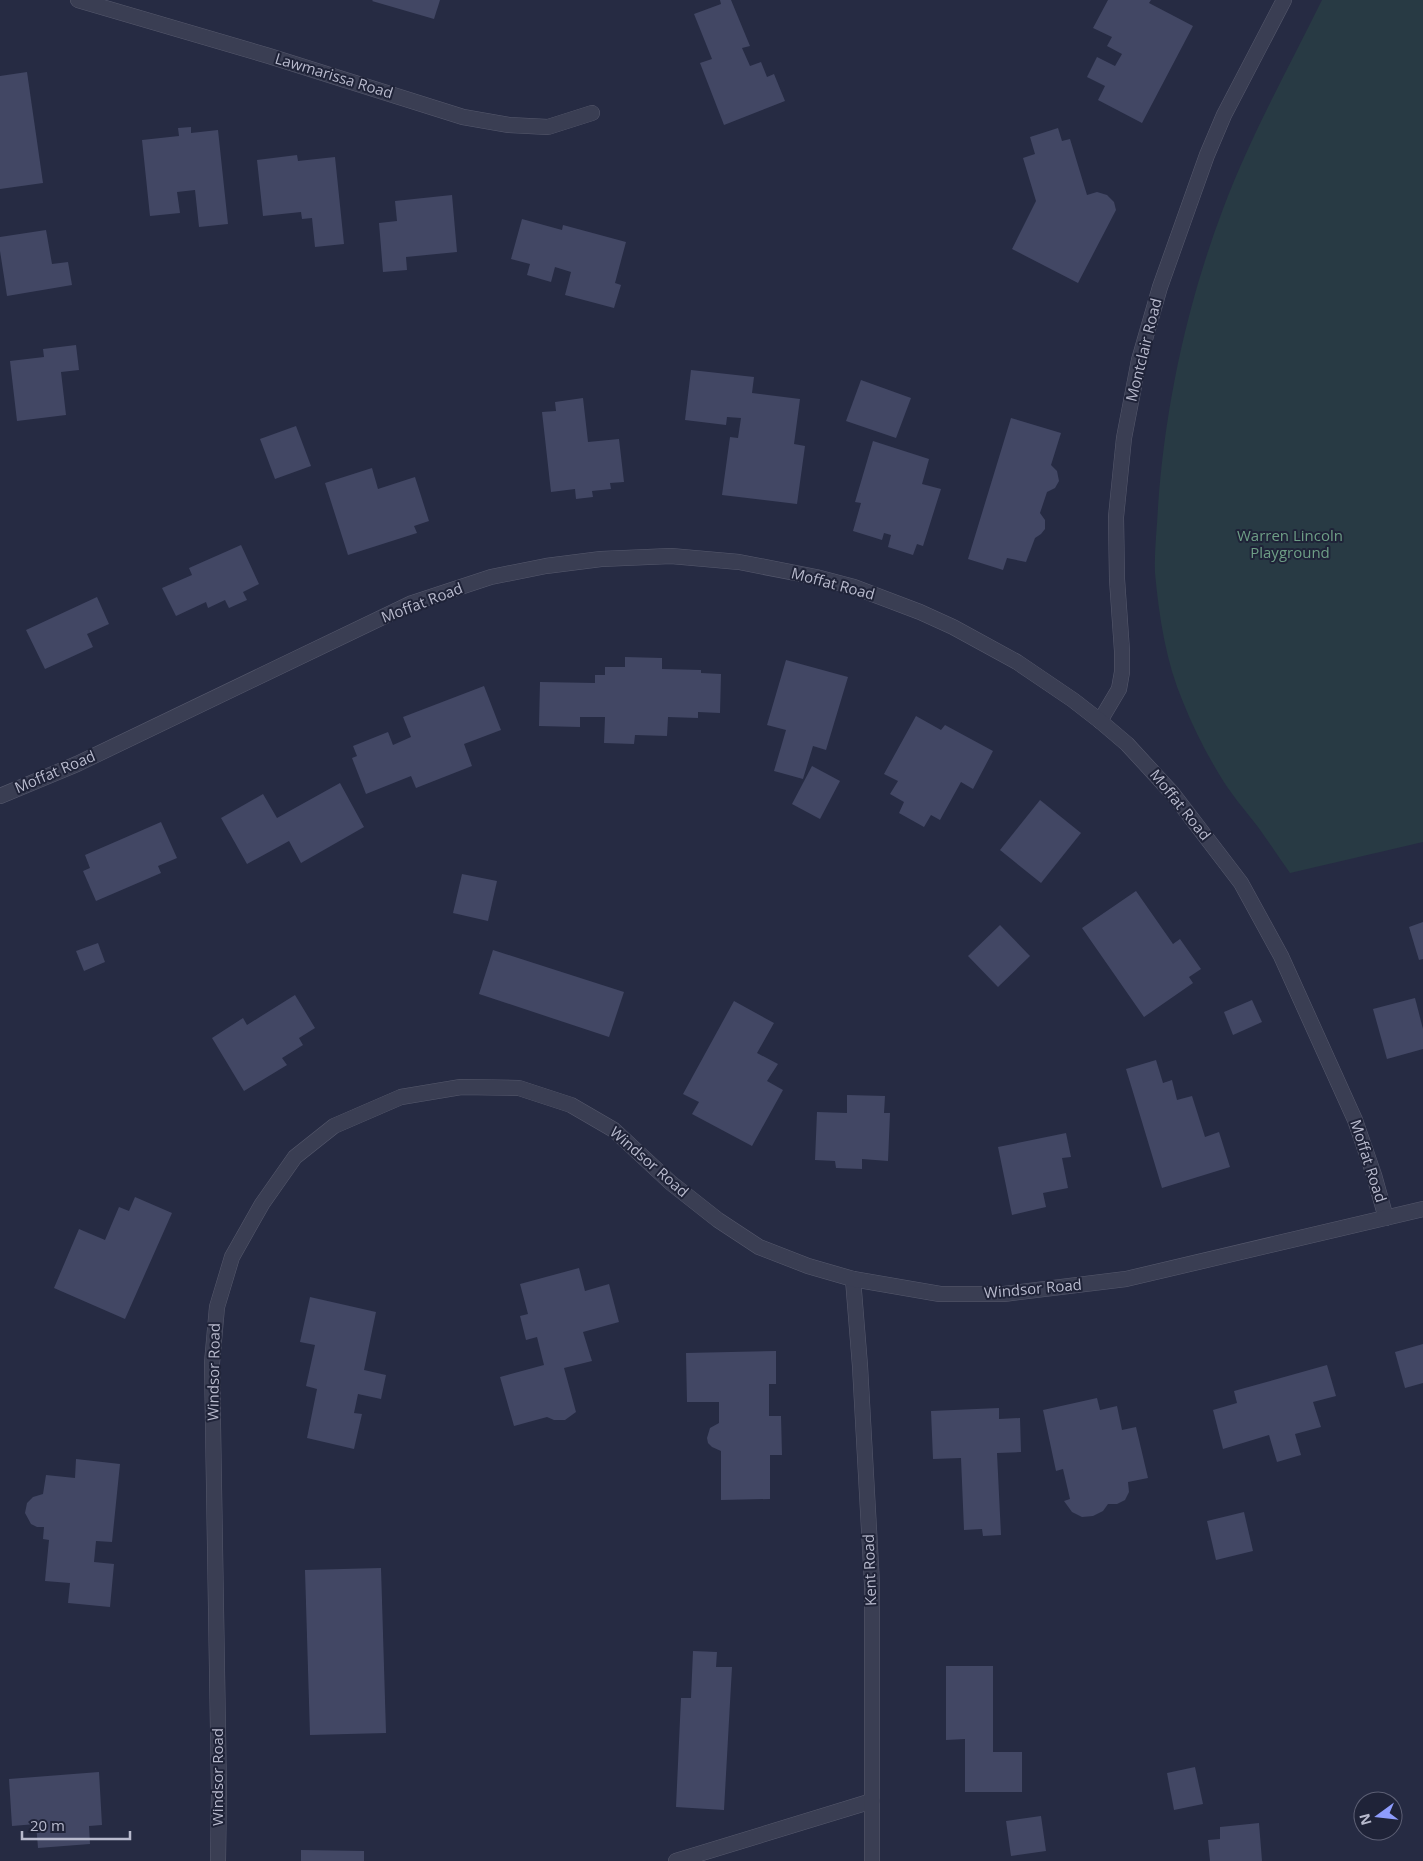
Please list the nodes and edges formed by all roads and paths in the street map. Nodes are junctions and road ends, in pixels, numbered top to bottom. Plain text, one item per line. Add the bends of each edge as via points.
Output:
1 (78, 0) edge
2 (1284, 0) edge
3 (592, 114) dead end
4 (1100, 721) junction
5 (0, 796) edge
6 (1423, 1209) edge
7 (1386, 1218) junction
8 (852, 1280) junction
9 (872, 1801) junction
10 (218, 1861) edge
11 (676, 1861) edge
12 (872, 1861) edge

1 - 3 street, Lawmarissa Road via 463,117 510,126 548,127
2 - 4 street, Montclair Road via 1231,99 1207,155 1163,279 1139,360 1124,438 1116,517 1122,672 1118,689
4 - 5 street, Moffat Road via 986,644 920,612 854,587 739,562 671,556 601,559 491,577 412,603 77,764
4 - 7 street, Moffat Road via 1127,744 1173,794 1241,883 1261,917 1355,1120
6 - 7 street, Windsor Road
7 - 8 street, Windsor Road via 1126,1279 1065,1288 1004,1294 940,1294
8 - 9 street, Kent Road via 872,1584
8 - 10 street, Windsor Road via 759,1247 718,1220 672,1183 614,1130 571,1105 519,1088 461,1087 401,1097 334,1126 295,1157 262,1204 232,1257 217,1307 212,1363
9 - 11 street
9 - 12 street, Kent Road

